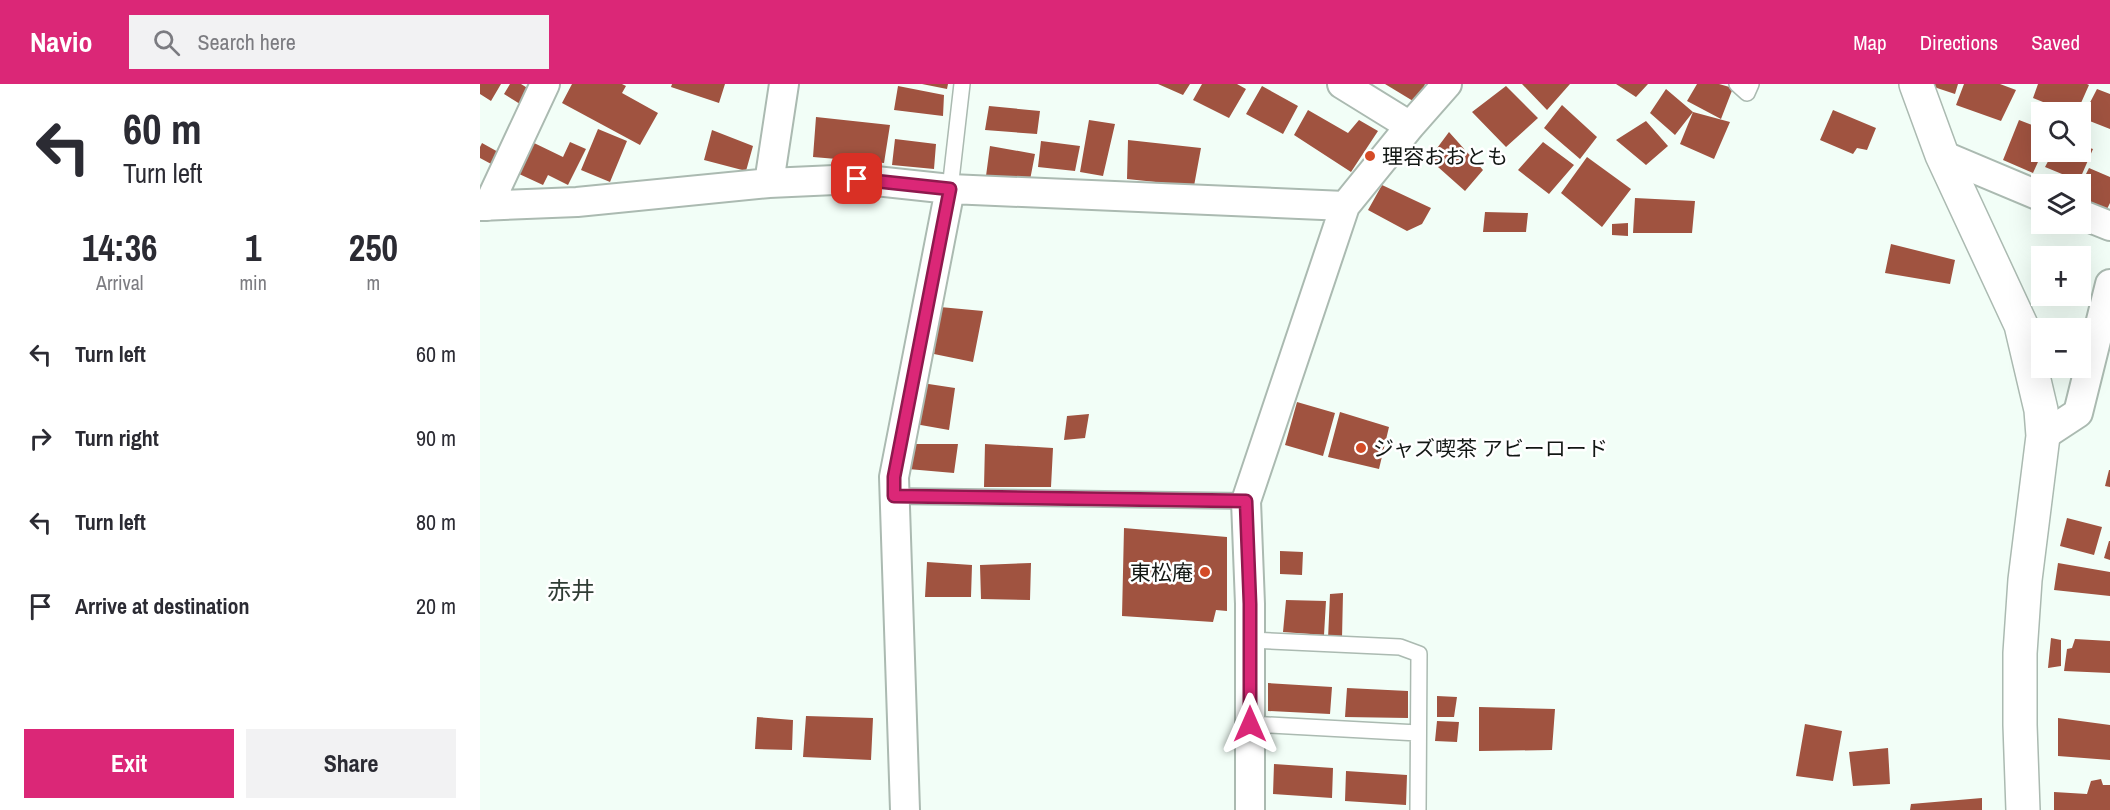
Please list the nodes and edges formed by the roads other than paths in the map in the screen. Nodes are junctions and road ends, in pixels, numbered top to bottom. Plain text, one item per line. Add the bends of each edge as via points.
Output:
1 (545, 84) edge
2 (784, 84) edge
3 (962, 84) edge
4 (1342, 84) edge
5 (1447, 84) edge
6 (1737, 84) edge
7 (1751, 84) edge
8 (1916, 84) edge
9 (1410, 126) junction
10 (1942, 155) junction
11 (769, 183) junction
12 (950, 189) junction
13 (2031, 192) edge
14 (484, 206) edge
15 (1346, 206) junction
16 (2091, 218) edge
17 (2110, 226) edge
18 (2110, 284) edge
19 (2043, 436) junction
20 (894, 496) junction
21 (1246, 501) junction
22 (1250, 640) junction
23 (1250, 724) junction
24 (1418, 732) junction
25 (905, 810) edge
26 (1250, 810) edge
27 (1418, 810) edge
28 (2023, 810) edge

1 - 14 street
2 - 11 street
3 - 12 lane
4 - 9 street
5 - 9 street
6 - 7 lane via 1747,93
8 - 10 street
9 - 15 street
10 - 13 street
10 - 19 street via 2021,325 2041,410
11 - 12 street via 857,179
11 - 14 street via 577,202
12 - 15 street
12 - 20 street via 894,477
15 - 21 street
16 - 17 street
18 - 19 street via 2078,413
19 - 28 street via 2020,653
20 - 21 lane
20 - 25 street
21 - 22 street
22 - 23 street
22 - 24 lane via 1400,647 1419,654
23 - 24 lane
23 - 26 street
24 - 27 lane

